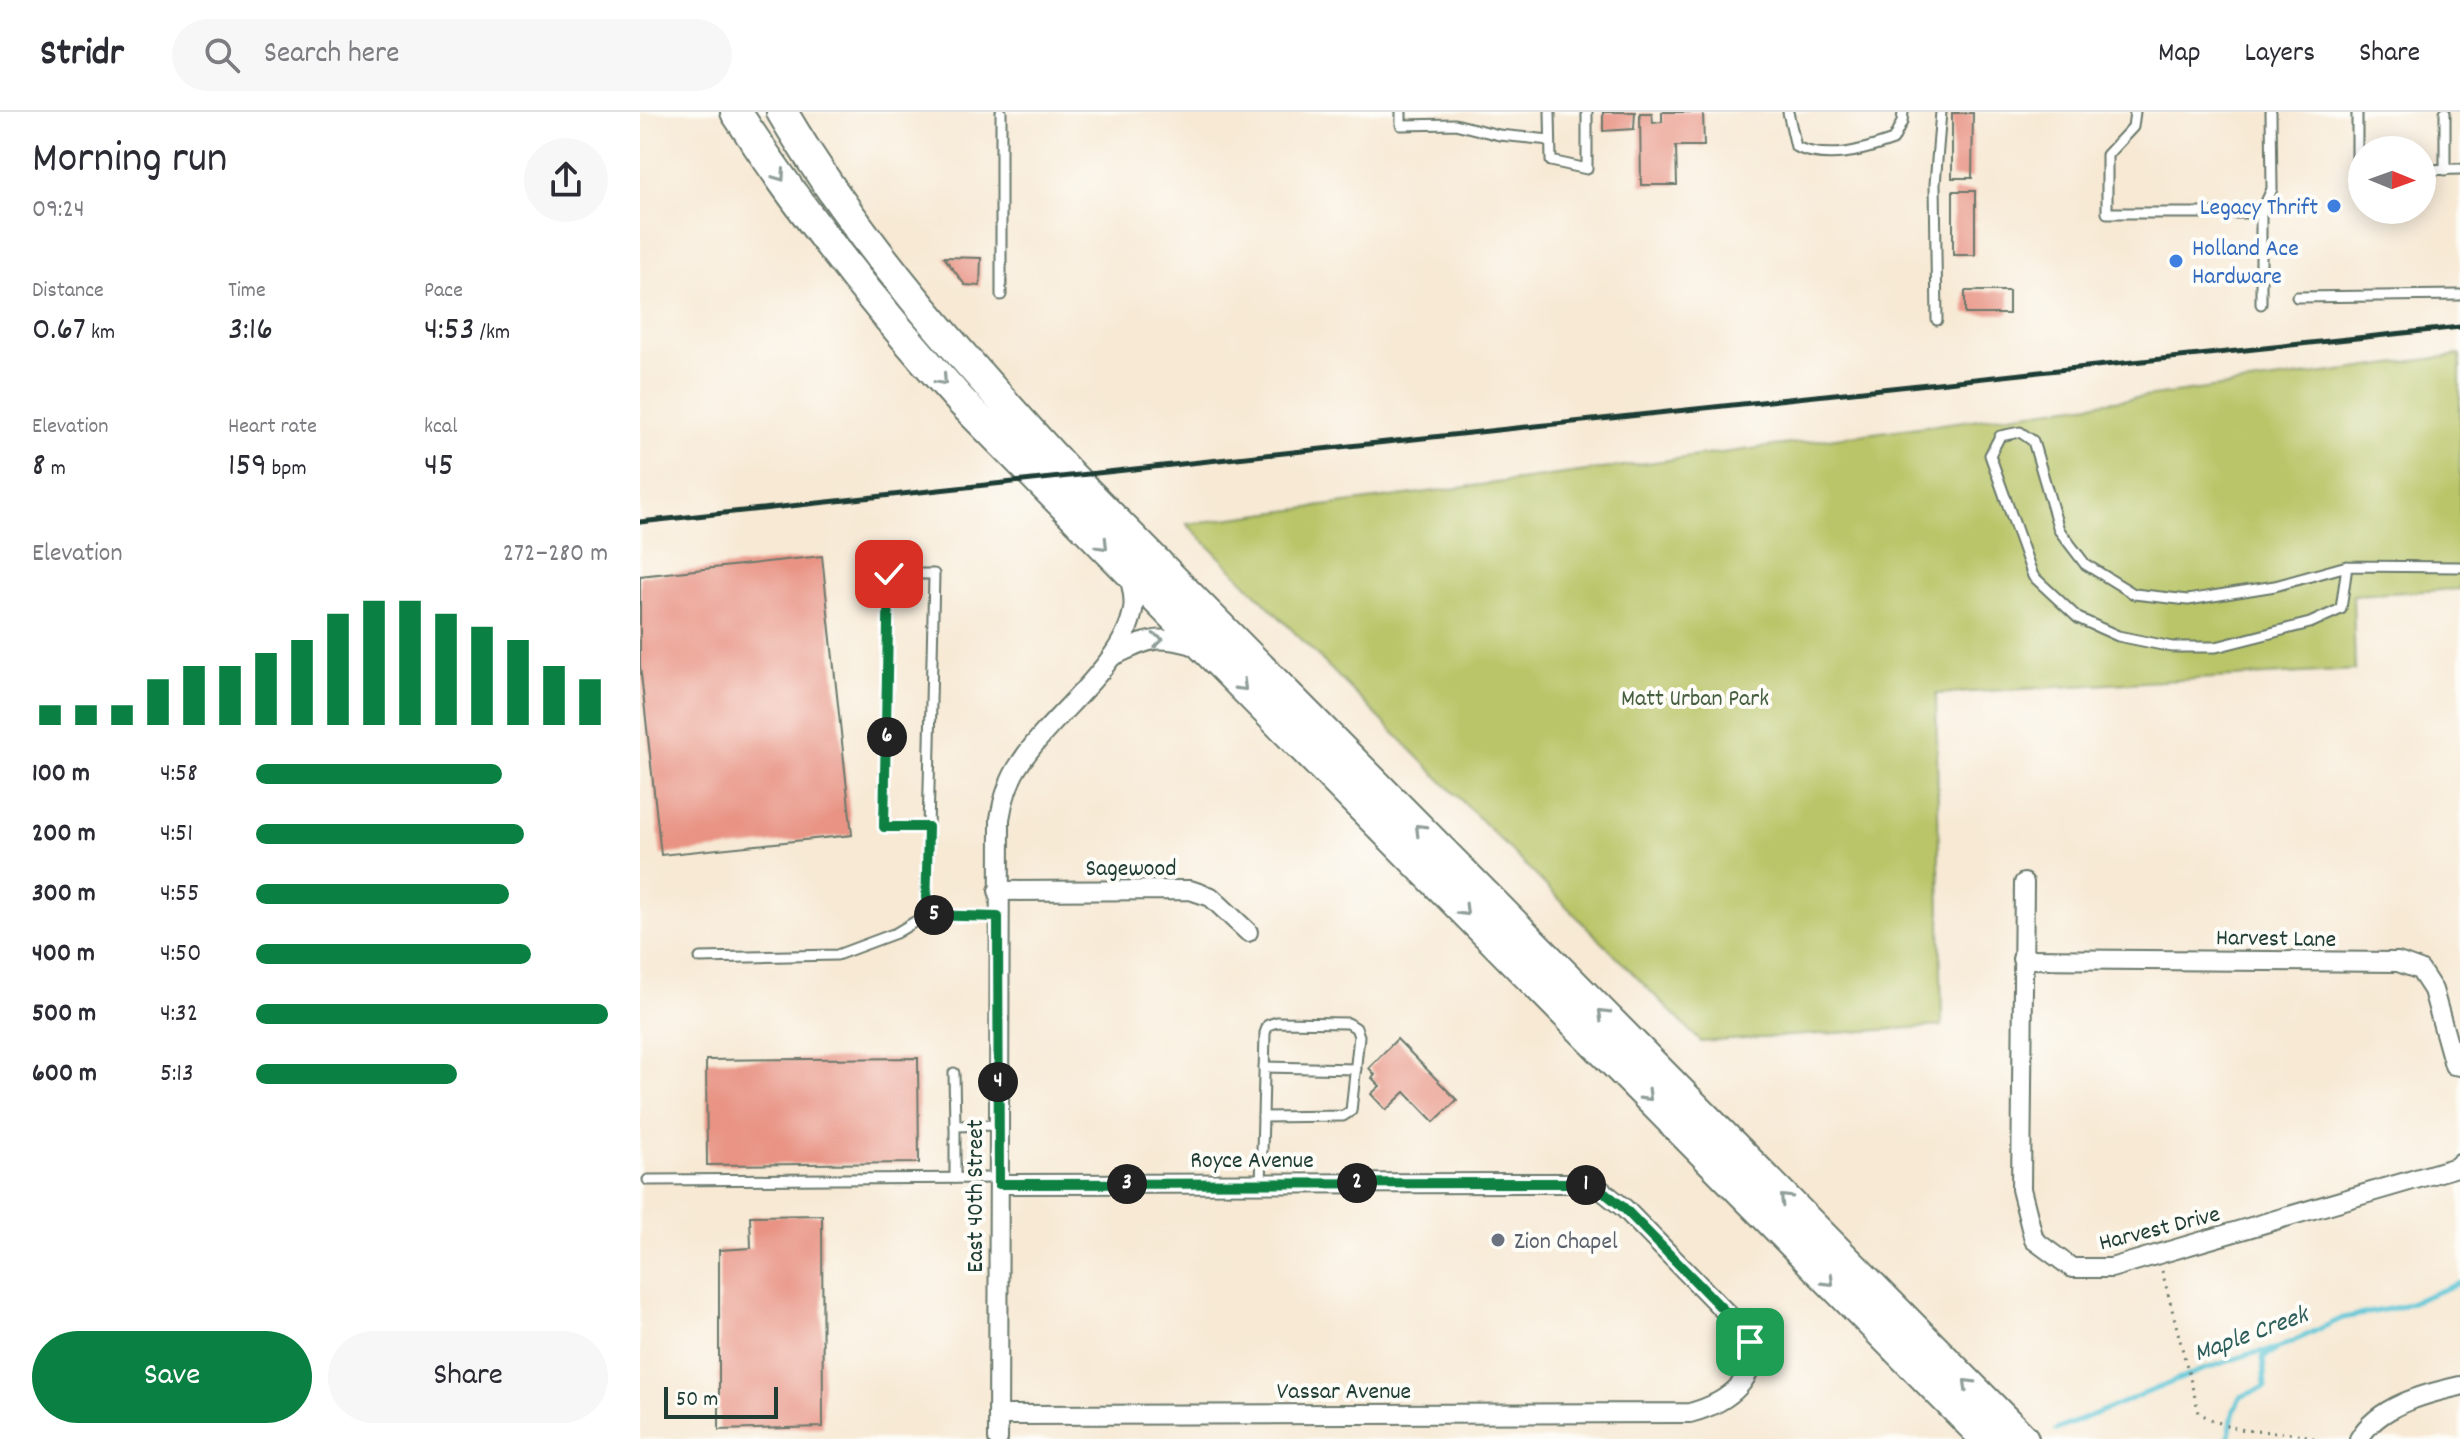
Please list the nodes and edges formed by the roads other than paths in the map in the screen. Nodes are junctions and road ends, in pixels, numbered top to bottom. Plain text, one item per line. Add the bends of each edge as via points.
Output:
1 (736, 112) edge
2 (782, 112) edge
3 (1001, 112) edge
4 (1401, 112) edge
5 (1550, 112) edge
6 (1587, 112) edge
7 (1788, 112) edge
8 (1903, 112) edge
9 (1941, 112) edge
10 (2135, 112) edge
11 (2271, 112) edge
12 (2357, 112) edge
13 (2445, 112) edge
14 (2357, 136) edge
15 (1550, 140) junction
16 (2460, 169) edge
17 (2436, 170) edge
18 (2445, 170) junction
19 (2261, 213) junction
20 (1001, 295) dead end
21 (2460, 295) edge
22 (2297, 297) dead end
23 (2261, 304) dead end
24 (1937, 320) dead end
25 (2347, 566) junction
26 (2460, 567) edge
27 (1128, 571) junction
28 (1204, 648) junction
29 (1113, 656) junction
30 (928, 827) junction
31 (2024, 883) dead end
32 (998, 891) junction
33 (926, 915) junction
34 (998, 917) junction
35 (1248, 932) dead end
36 (700, 958) dead end
37 (2022, 959) junction
38 (2460, 1066) edge
39 (1264, 1067) junction
40 (1356, 1069) junction
41 (954, 1073) dead end
42 (1263, 1117) junction
43 (998, 1125) junction
44 (955, 1126) junction
45 (2460, 1163) edge
46 (955, 1178) junction
47 (648, 1180) dead end
48 (999, 1181) junction
49 (1261, 1184) junction
50 (2460, 1386) edge
51 (1690, 1413) joint
52 (998, 1415) junction
53 (998, 1439) edge
54 (1986, 1439) edge
55 (2023, 1439) edge
56 (2359, 1439) edge

1 -> 27 highway via 813,223 909,344
55 -> 2 highway via 1068,473 908,292
3 - 20 lane
4 - 15 lane via 1401,125 1455,124
5 - 15 lane
6 - 15 lane via 1587,169 1551,161
7 - 8 lane via 1796,147 1843,154 1893,140
9 - 24 lane via 1935,184
10 - 19 lane via 2133,127 2107,155 2107,213
11 - 19 lane via 2272,189
12 - 14 lane
13 - 18 lane
16 - 18 lane
17 - 18 lane
19 - 23 lane
21 - 22 lane
25 - 25 lane via 2275,586 2188,600 2134,594 2085,564 2059,530 2033,441 2020,432 2000,436 1990,455 2033,576 2078,618 2118,636 2172,647 2216,647 2310,623 2341,609
25 - 26 lane
27 - 28 highway
27 - 29 street via 1134,607
29 -> 28 street via 1159,638
28 -> 54 highway
29 - 32 street, East 40th Street via 1036,741 1012,779 1000,819
30 - 30 lane via 934,574 889,574 884,827
30 - 33 lane
31 - 37 street, Harvest Drive
32 - 34 street, East 40th Street
32 - 35 street, Sagewood via 1190,890 1211,897
33 - 34 lane
33 - 36 lane via 896,933 837,955
34 - 43 street, East 40th Street
37 - 38 street, Harvest Lane via 2398,962 2420,970 2433,990 2454,1065
37 - 45 street, Harvest Drive via 2021,1189 2034,1240 2072,1268 2111,1268
39 - 40 lane
39 - 40 lane via 1268,1025 1348,1023 1359,1036
39 - 42 lane
40 - 42 lane via 1351,1111 1343,1116
41 - 44 lane
42 - 49 lane
43 - 44 lane
43 - 48 street, East 40th Street
44 - 46 lane
46 - 47 lane
46 - 48 lane
48 - 49 street, Royce Avenue
48 - 52 street, East 40th Street
49 - 51 street, Royce Avenue via 1563,1182 1600,1189 1747,1334 1752,1357 1743,1382 1718,1404
50 - 56 street via 2384,1411
51 - 52 street, Vassar Avenue
52 - 53 street, East 40th Street

